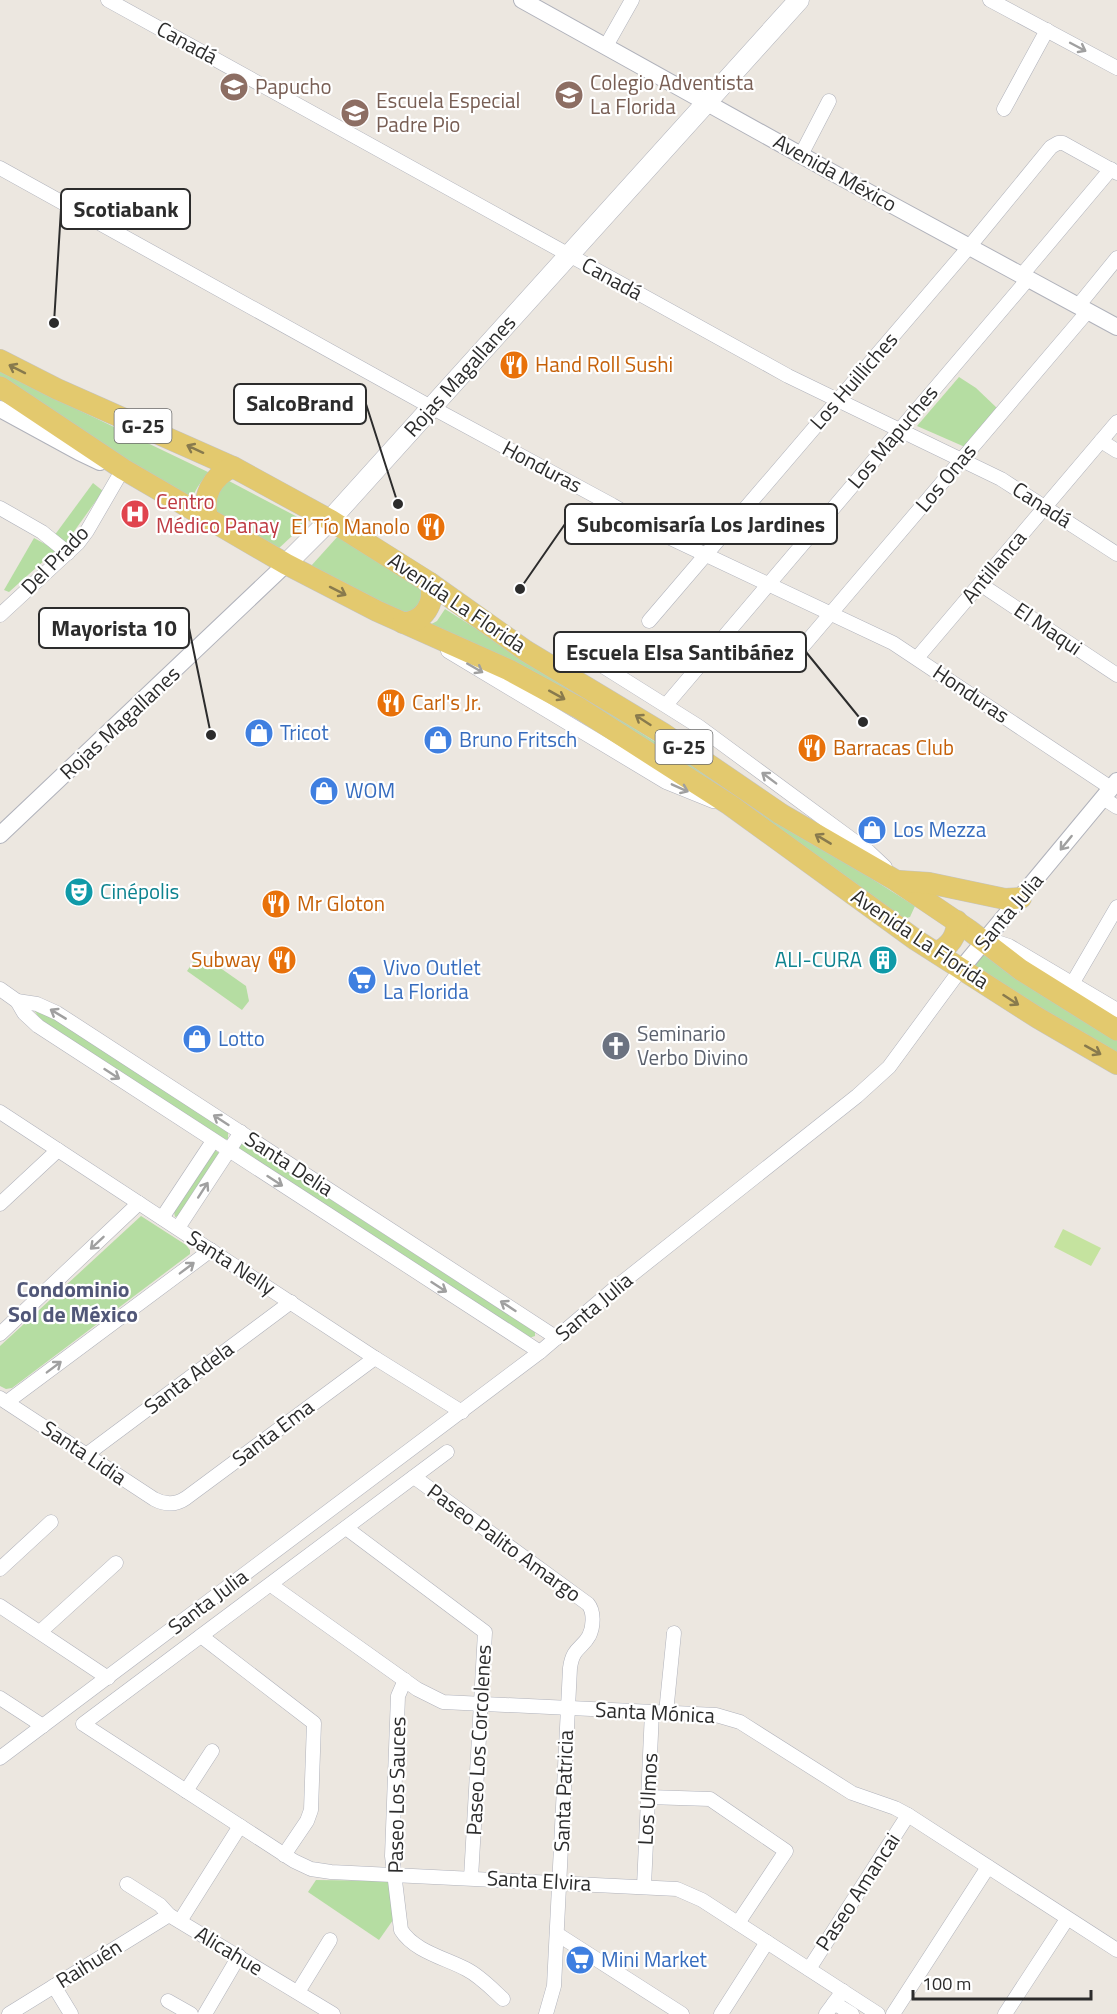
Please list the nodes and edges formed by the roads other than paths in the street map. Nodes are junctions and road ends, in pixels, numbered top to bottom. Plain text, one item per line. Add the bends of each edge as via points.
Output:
1 (108, 0) edge
2 (522, 0) edge
3 (632, 0) edge
4 (799, 0) edge
5 (990, 0) edge
6 (1047, 30) junction
7 (606, 46) junction
8 (1117, 68) edge
9 (829, 101) dead end
10 (708, 103) junction
11 (1004, 109) dead end
12 (801, 155) junction
13 (0, 168) edge
14 (1114, 171) edge
15 (969, 247) junction
16 (569, 255) junction
17 (1117, 258) edge
18 (1025, 277) junction
19 (1083, 308) junction
20 (1115, 322) edge
21 (0, 360) edge
22 (0, 387) edge
23 (837, 400) junction
24 (431, 407) junction
25 (0, 409) edge
26 (1117, 422) edge
27 (899, 430) junction
28 (1101, 441) junction
29 (1117, 451) edge
30 (962, 459) junction
31 (233, 467) junction
32 (123, 469) junction
33 (1046, 507) junction
34 (0, 508) edge
35 (208, 519) junction
36 (330, 520) junction
37 (68, 553) junction
38 (1117, 554) edge
39 (706, 555) junction
40 (286, 564) junction
41 (430, 583) junction
42 (769, 584) junction
43 (980, 584) junction
44 (3, 607) edge
45 (831, 612) junction
46 (649, 621) dead end
47 (403, 623) junction
48 (804, 645) dead end
49 (585, 655) dead end
50 (917, 658) junction
51 (1117, 675) edge
52 (666, 705) junction
53 (1112, 793) edge
54 (0, 835) edge
55 (895, 880) junction
56 (1021, 898) junction
57 (1117, 907) edge
58 (957, 921) junction
59 (984, 941) junction
60 (936, 952) junction
61 (961, 969) junction
62 (1072, 984) junction
63 (0, 989) edge
64 (17, 1001) junction
65 (1117, 1010) edge
66 (1117, 1030) edge
67 (1117, 1064) edge
68 (0, 1112) edge
69 (241, 1132) junction
70 (213, 1141) junction
71 (58, 1150) junction
72 (228, 1151) junction
73 (139, 1203) junction
74 (0, 1204) edge
75 (162, 1218) junction
76 (178, 1228) junction
77 (211, 1250) junction
78 (291, 1302) junction
79 (0, 1334) edge
80 (557, 1338) junction
81 (540, 1352) junction
82 (375, 1358) junction
83 (4, 1400) edge
84 (462, 1412) junction
85 (447, 1452) dead end
86 (86, 1455) junction
87 (414, 1477) junction
88 (170, 1504) joint
89 (51, 1522) dead end
90 (346, 1528) junction
91 (116, 1563) dead end
92 (0, 1569) edge
93 (271, 1585) junction
94 (0, 1606) edge
95 (40, 1632) junction
96 (674, 1633) dead end
97 (201, 1636) junction
98 (582, 1643) joint
99 (108, 1678) junction
100 (405, 1680) junction
101 (0, 1698) edge
102 (481, 1704) junction
103 (567, 1708) junction
104 (659, 1713) junction
105 (83, 1724) joint
106 (43, 1726) junction
107 (212, 1751) dead end
108 (0, 1758) edge
109 (186, 1791) junction
110 (648, 1797) junction
111 (908, 1815) junction
112 (240, 1826) junction
113 (284, 1855) junction
114 (988, 1867) junction
115 (394, 1875) junction
116 (471, 1878) junction
117 (560, 1882) junction
118 (127, 1884) dead end
119 (644, 1886) junction
120 (175, 1918) junction
121 (1067, 1919) junction
122 (738, 1923) junction
123 (557, 1934) junction
124 (330, 1940) dead end
125 (767, 1942) junction
126 (1117, 1950) edge
127 (239, 1956) junction
128 (809, 1969) junction
129 (54, 1986) junction
130 (843, 1991) junction
131 (298, 1992) junction
132 (503, 1999) dead end
133 (168, 2001) dead end
134 (313, 2001) junction
135 (830, 2008) edge
136 (9, 2014) edge
137 (71, 2014) edge
138 (191, 2014) edge
139 (206, 2014) edge
140 (306, 2014) edge
141 (333, 2014) edge
142 (546, 2014) edge
143 (682, 2014) edge
144 (721, 2014) edge
145 (852, 2014) edge
146 (878, 2014) edge
147 (893, 2014) edge
148 (1005, 2014) edge

1 - 16 street, Canadá
2 - 7 street, Avenida México
3 - 7 street
4 - 10 main road, Rojas Magallanes
5 - 6 street
6 -> 8 street
6 - 11 street
7 - 10 street, Avenida México
9 - 12 street
10 - 12 street, Avenida México
10 - 16 main road, Rojas Magallanes
12 - 15 street, Avenida México
13 - 24 street, Honduras
14 - 15 street, Los Huilliches via 1058,143
14 - 18 street, Los Mapuches
15 - 18 street, Avenida México
15 - 23 street, Los Huilliches
16 - 23 street, Canadá
16 - 24 main road, Rojas Magallanes
17 - 19 street, Los Onas
18 - 19 street, Avenida México
18 - 27 street, Los Mapuches
19 - 20 street, Avenida México
19 - 30 street, Los Onas
31 -> 21 main road, Avenida La Florida / G-25
22 - 32 main road, Avenida La Florida / G-25
23 - 27 street, Canadá
23 - 39 street, Los Huilliches
24 - 36 main road, Rojas Magallanes
24 - 39 street, Honduras
25 - 32 street, Avenida La Florida via 79,453
26 - 28 street, Antillanca
27 - 30 street, Canadá
27 - 42 street, Los Mapuches
28 - 29 street
28 - 33 street, Antillanca
30 - 33 street, Canadá
30 - 45 street, Los Onas
31 - 35 main road via 210,486 206,502
31 - 36 main road, Avenida La Florida / G-25
32 - 35 main road, Avenida La Florida / G-25
32 - 37 street, Del Prado via 87,531
33 - 38 street, Canadá
33 - 43 street, Antillanca
34 - 37 street via 42,532
35 - 40 main road, Avenida La Florida / G-25
36 - 40 main road, Rojas Magallanes
36 - 41 main road, Avenida La Florida / G-25
37 - 44 street, Del Prado
39 - 42 street, Honduras
39 - 46 street, Los Huilliches
40 -> 47 main road, Avenida La Florida / G-25
40 - 54 street, Rojas Magallanes
41 - 47 main road via 432,595 427,611 418,619
55 -> 41 main road, Avenida La Florida / G-25 via 801,826 637,716 504,636
42 - 45 street, Honduras
42 - 52 street, Los Mapuches
43 - 50 street, Antillanca
43 - 51 street, El Maqui
45 - 48 street, Los Onas
45 - 50 street, Honduras
47 -> 60 main road, Avenida La Florida / G-25 via 558,696 652,753
49 - 52 street, Avenida La Florida
50 - 53 street, Honduras
55 -> 52 street, Avenida La Florida via 869,852
53 -> 56 street, Santa Julia
55 - 56 main road via 1005,899
55 - 58 main road, Avenida La Florida / G-25
56 - 59 street, Santa Julia
57 - 62 street
58 - 59 main road, Avenida La Florida / G-25
58 - 60 main road via 951,942
59 - 61 street, Santa Julia
59 - 62 street, Avenida La Florida via 1009,946
59 - 66 main road, Avenida La Florida / G-25 via 1021,970
60 - 61 main road, Avenida La Florida / G-25
61 -> 67 main road, Avenida La Florida / G-25
61 - 80 street, Santa Julia via 879,1077
62 - 65 street, Avenida La Florida
63 - 64 street, Santa Delia
69 -> 64 street, Santa Delia via 57,1013
64 -> 70 street, Santa Delia via 38,1026
68 - 71 street, Santa Nelly
69 - 72 street
80 -> 69 street, Santa Delia
70 - 72 street, Santa Delia
70 - 75 street
71 - 73 street, Santa Nelly
71 - 74 street
76 -> 72 street
72 -> 81 street, Santa Delia
73 - 75 street, Santa Nelly
73 -> 79 street
75 - 76 street, Santa Nelly
76 - 77 street, Santa Nelly
77 - 78 street, Santa Nelly
83 -> 77 street
78 - 82 street, Santa Nelly
78 - 86 street, Santa Adela
80 - 81 street, Santa Julia
81 - 84 street, Santa Julia
82 - 84 street, Santa Nelly
82 - 88 street, Santa Ema via 186,1498
83 - 86 street, Santa Lidia
84 - 99 street, Santa Julia
85 - 87 street, Santa Julia
86 - 88 street, Santa Lidia via 154,1499
87 - 90 street, Santa Julia
87 - 98 street, Paseo Palito Amargo via 588,1604 592,1612 591,1631
89 - 92 street
90 - 93 street, Santa Julia
90 - 102 street, Paseo Los Corcolenes via 485,1632
91 - 95 street
93 - 97 street, Santa Julia
93 - 100 street, Santa Mónica
94 - 95 street
95 - 99 street
96 - 104 street, Los Ulmos
97 - 105 street, Santa Julia
97 - 113 street via 314,1723 311,1810
98 - 103 street, Santa Patricia via 571,1662
99 - 106 street, Santa Julia
100 - 102 street, Santa Mónica via 436,1699
100 - 115 street, Paseo Los Sauces via 398,1696
101 - 106 street
102 - 103 street, Santa Mónica
102 - 116 street, Paseo Los Corcolenes
103 - 104 street, Santa Mónica
103 - 117 street, Santa Patricia
104 - 110 street, Los Ulmos
104 - 111 street, Santa Mónica via 732,1719 840,1786
105 - 109 street, Santa Elvira
106 - 108 street, Santa Julia
107 - 109 street
109 - 112 street, Santa Elvira
110 - 119 street, Los Ulmos
110 - 122 street via 710,1799 786,1851
111 - 114 street, Santa Mónica
111 - 128 street, Paseo Amancai
112 - 113 street, Santa Elvira
112 - 120 street, Raihuén
113 - 115 street, Santa Elvira via 320,1871
114 - 121 street, Santa Mónica
114 - 147 street
115 - 116 street, Santa Elvira
115 - 132 street, Paseo Los Sauces via 401,1930 406,1938 475,1974
116 - 117 street, Santa Elvira
117 - 119 street, Santa Elvira
117 - 123 street, Santa Patricia
118 - 120 street, Alicahue
119 - 122 street, Santa Elvira via 685,1891
120 - 127 street, Alicahue
120 - 129 street, Raihuén
121 - 126 street, Santa Mónica
121 - 148 street
122 - 125 street, Santa Elvira
123 - 142 street, Santa Patricia via 554,1986
123 - 143 street
124 - 131 street
125 - 128 street, Santa Elvira
125 - 144 street
127 - 131 street, Alicahue
127 - 139 street
128 - 130 street, Santa Elvira
129 - 136 street, Raihuén
129 - 137 street
130 - 135 street
130 - 146 street, Santa Elvira
131 - 134 street, Alicahue
133 - 138 street
134 - 140 street
134 - 141 street, Alicahue
135 - 145 street

